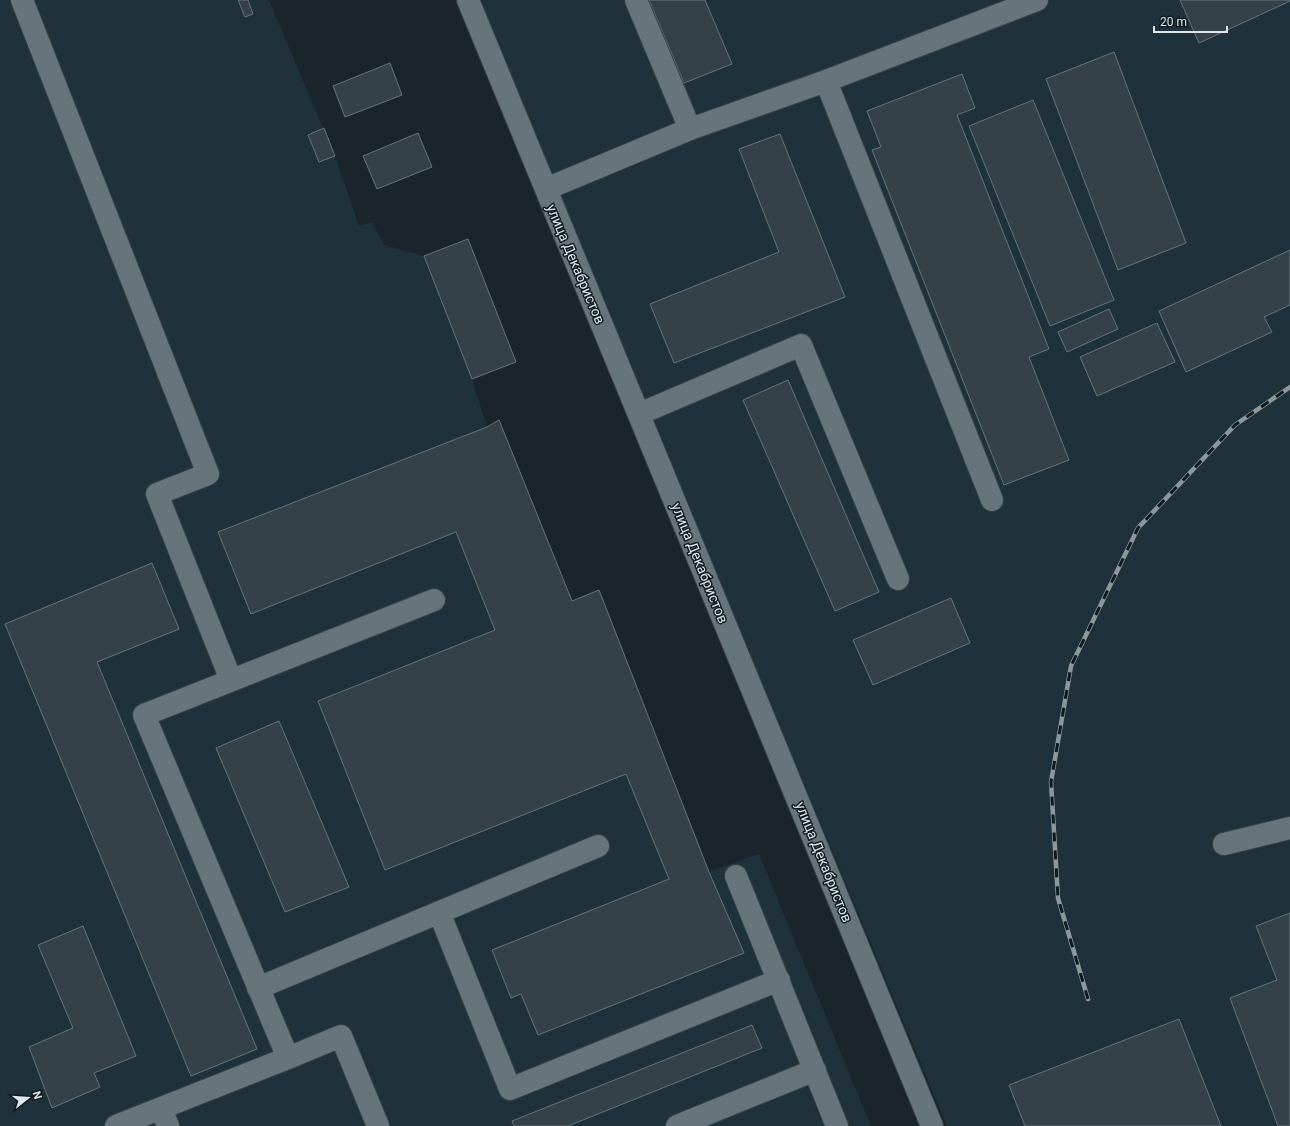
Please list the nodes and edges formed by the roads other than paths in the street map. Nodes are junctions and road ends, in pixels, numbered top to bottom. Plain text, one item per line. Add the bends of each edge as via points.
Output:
1 (22, 0) edge
2 (468, 0) edge
3 (636, 0) edge
4 (1037, 0) edge
5 (826, 81) junction
6 (690, 129) junction
7 (546, 189) junction
8 (639, 414) junction
9 (992, 500) dead end
10 (898, 579) dead end
11 (434, 600) dead end
12 (231, 680) junction
13 (1290, 828) edge
14 (1224, 844) dead end
15 (598, 846) dead end
16 (736, 876) dead end
17 (439, 912) junction
18 (778, 980) junction
19 (258, 988) junction
20 (288, 1058) junction
21 (815, 1070) junction
22 (164, 1117) edge
23 (116, 1126) edge
24 (378, 1126) edge
25 (677, 1126) edge
26 (837, 1126) edge
27 (932, 1126) edge

1 - 12 street via 208,474 158,494
2 - 7 street, улица Декабристов
3 - 6 street
4 - 5 street
5 - 6 street
5 - 9 street
6 - 7 street
7 - 8 street, улица Декабристов
8 - 10 street via 801,345
8 - 27 street, улица Декабристов
11 - 12 street
12 - 19 street via 144,715
13 - 14 street
15 - 17 street
16 - 18 street
17 - 18 street via 510,1089
17 - 19 street
18 - 21 street
19 - 20 street
20 - 22 street
20 - 24 street via 342,1036
21 - 25 street
21 - 26 street
22 - 23 street

